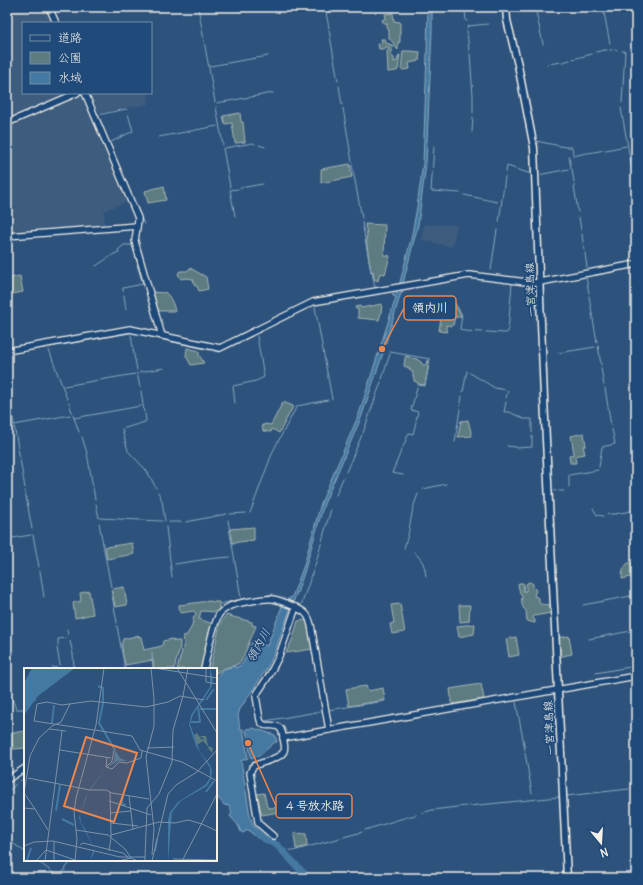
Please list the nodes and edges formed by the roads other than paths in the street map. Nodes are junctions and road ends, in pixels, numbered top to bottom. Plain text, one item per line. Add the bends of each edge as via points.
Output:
1 (49, 7) edge
2 (506, 7) edge
3 (56, 22) edge
4 (75, 94) edge
5 (85, 94) edge
6 (7, 122) edge
7 (137, 226) junction
8 (7, 236) edge
9 (636, 264) edge
10 (540, 282) junction
11 (162, 336) junction
12 (7, 351) edge
13 (294, 607) junction
14 (204, 668) edge
15 (636, 676) edge
16 (558, 690) junction
17 (329, 730) junction
18 (283, 738) junction
19 (24, 769) edge
20 (7, 780) edge
21 (273, 836) dead end
22 (567, 878) edge

1 - 3 street
2 - 10 main road, 一宮津島線 via 534,148
4 - 6 street
5 - 7 street via 137,215
7 - 8 street
7 - 11 street via 136,245
9 - 10 street
10 - 11 street via 469,275 309,303 220,348
10 - 16 main road, 一宮津島線
11 - 12 street via 130,330
13 - 14 street via 273,599 232,605 224,610 213,630
13 - 17 street via 301,609 309,618
13 - 18 street via 279,656 256,696 260,720 268,726 278,726
15 - 16 street
16 - 17 street
16 - 22 main road, 一宮津島線
17 - 18 street
18 - 21 street via 285,750 282,755 254,766 250,773 258,822
19 - 20 street

